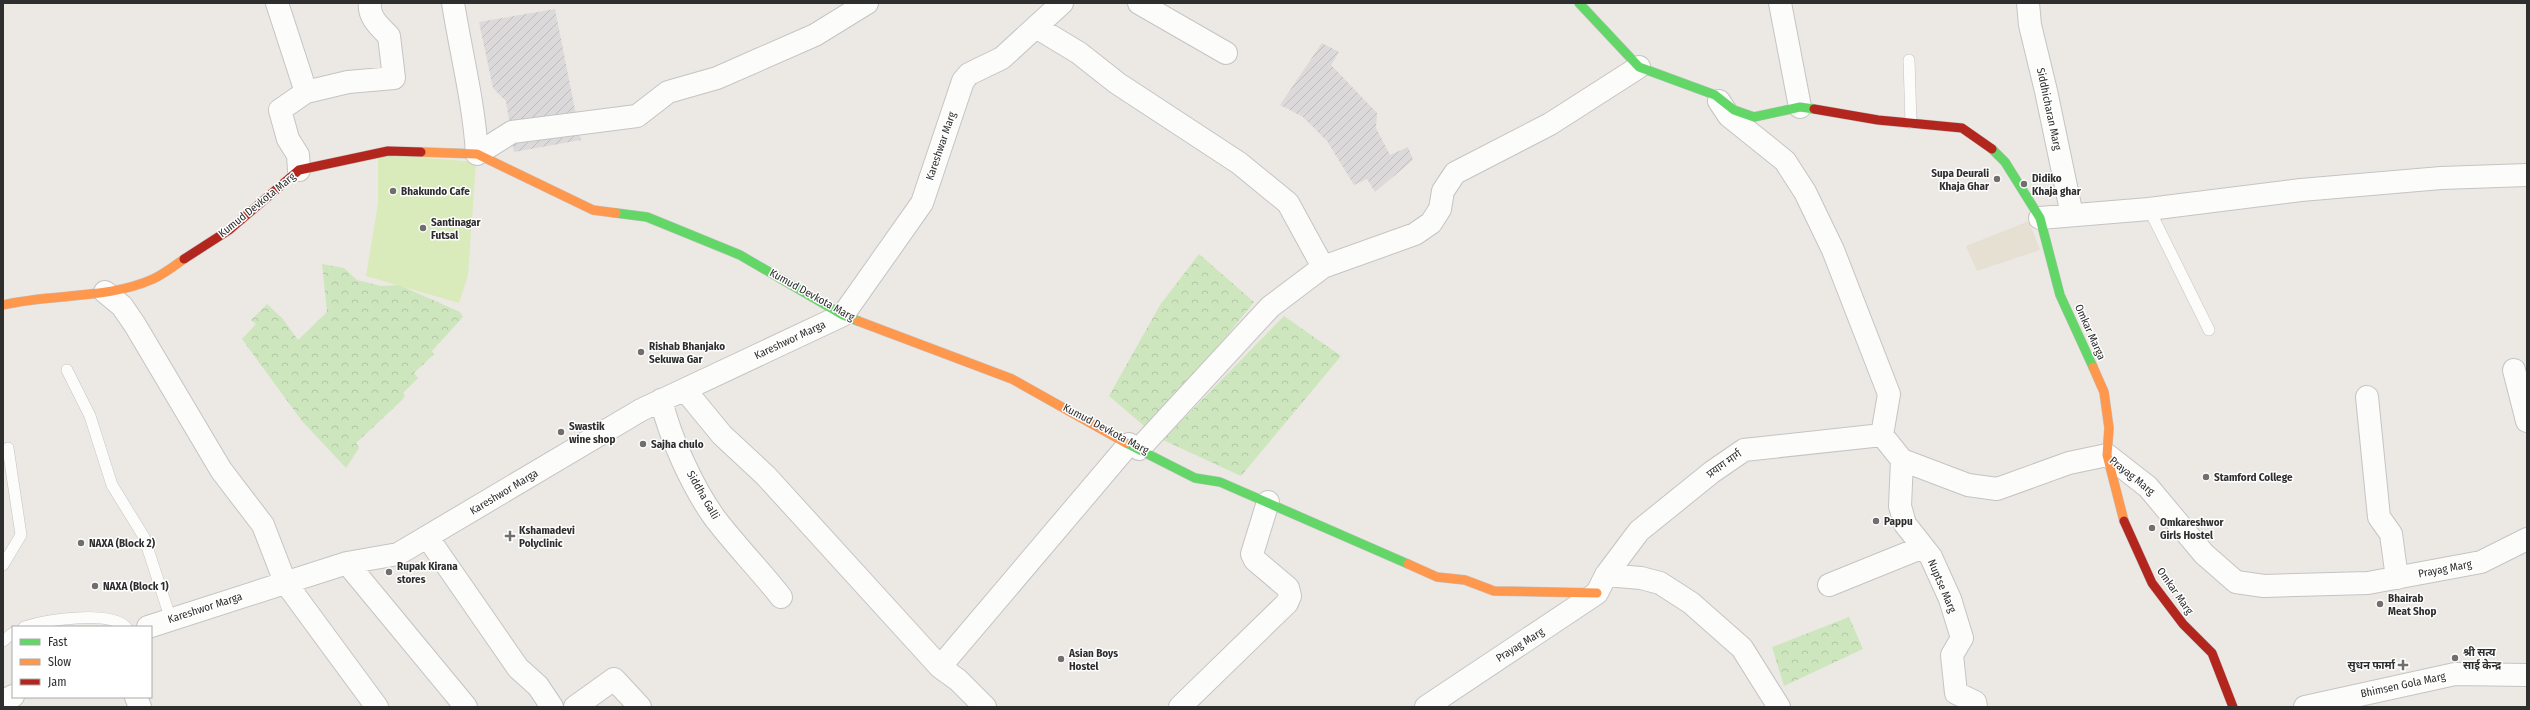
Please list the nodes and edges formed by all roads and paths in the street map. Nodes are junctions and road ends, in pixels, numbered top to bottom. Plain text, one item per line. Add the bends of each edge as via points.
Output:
1 (277, 3) edge
2 (370, 3) edge
3 (453, 3) edge
4 (866, 3) edge
5 (1062, 3) edge
6 (1139, 3) edge
7 (1579, 3) edge
8 (1780, 3) edge
9 (2028, 3) edge
10 (1036, 27) junction
11 (1226, 53) dead end
12 (1909, 60) dead end
13 (1639, 67) junction
14 (306, 92) junction
15 (1715, 95) junction
16 (1800, 107) junction
17 (1911, 123) junction
18 (477, 154) junction
19 (299, 170) junction
20 (2527, 175) edge
21 (2149, 209) junction
22 (2072, 215) junction
23 (2040, 218) junction
24 (1322, 267) junction
25 (105, 292) junction
26 (3, 305) edge
27 (843, 315) junction
28 (2209, 330) dead end
29 (67, 370) dead end
30 (2514, 370) dead end
31 (685, 390) junction
32 (2367, 397) dead end
33 (661, 400) junction
34 (2527, 421) edge
35 (1882, 435) junction
36 (1134, 446) junction
37 (8, 448) dead end
38 (2107, 455) junction
39 (1902, 460) junction
40 (1268, 502) junction
41 (428, 538) junction
42 (2527, 539) edge
43 (1923, 547) junction
44 (347, 563) junction
45 (3, 565) edge
46 (2397, 578) junction
47 (285, 582) junction
48 (1602, 584) junction
49 (1829, 585) dead end
50 (781, 597) dead end
51 (171, 620) junction
52 (30, 626) edge
53 (125, 626) edge
54 (151, 626) edge
55 (12, 634) edge
56 (3, 641) edge
57 (940, 667) junction
58 (2527, 675) edge
59 (12, 696) edge
60 (3, 701) edge
61 (377, 707) edge
62 (466, 707) edge
63 (552, 707) edge
64 (575, 707) edge
65 (640, 707) edge
66 (985, 707) edge
67 (1180, 707) edge
68 (1426, 707) edge
69 (1779, 707) edge
70 (1976, 707) edge
71 (2233, 707) edge
72 (2305, 707) edge

1 - 14 street
2 - 14 street via 369,9 377,25 389,36 394,78 348,82
3 - 18 street via 475,120
4 - 18 street via 815,35 717,78 668,92 637,116 512,132
5 - 10 street, Kareshwar Marg
6 - 11 street
7 - 13 street
8 - 16 street
9 - 22 street, Siddhicharan Marg via 2030,25
10 - 24 street via 1079,53 1117,83 1239,163 1288,203
10 - 27 street, Kareshwar Marg via 1002,58 969,74 963,81 922,203
12 - 17 lane
13 - 15 street
13 - 24 street via 1550,124 1455,172 1443,191 1440,209 1431,223 1415,234
14 - 19 street via 280,110 288,139 298,155
15 - 16 street via 1734,110 1754,117
15 - 35 street via 1729,116 1785,161 1805,192 1833,250 1889,394
16 - 17 street, Omkar Marga
17 - 23 street, Omkar Marga via 1962,128 1986,143 2006,162
18 - 19 street, Kumud Devkota Marg via 388,151
18 - 27 street, Kumud Devkota Marg via 592,210 647,217 740,255
19 - 25 street, Kumud Devkota Marg via 229,230 153,279
20 - 21 street via 2441,178 2325,188
21 - 22 street
21 - 28 lane
22 - 23 street
23 - 38 street, Omkar Marga via 2060,295 2104,392 2109,428
24 - 36 street via 1264,312
25 - 26 street, Kumud Devkota Marg via 24,300
25 - 47 street via 122,306 135,325 221,470 263,525
27 - 31 street, Kareshwor Marga
27 - 36 street, Kumud Devkota Marg via 1012,379
29 - 51 lane via 90,416 112,485 144,537
30 - 34 street
31 - 33 street, Kareshwor Marga
31 - 57 street via 722,435 766,476
32 - 46 street via 2379,517 2391,534
33 - 41 street, Kareshwor Marga via 640,410
33 - 50 street, Siddha Galli via 678,447 703,498 714,516
35 - 39 street, Prayag Marg
35 - 48 street, प्रयाग मार्ग via 1744,450 1712,472 1639,531
36 - 40 street, Kumud Devkota Marg via 1195,478 1220,482
36 - 57 street
37 - 45 lane via 21,535
38 - 39 street, Prayag Marg via 2069,463 1997,489 1968,486
38 - 46 street, Prayag Marg via 2148,487 2195,544 2236,582 2264,586 2360,584
38 - 71 street, Omkar Marg via 2126,529 2152,583 2183,624 2212,653
39 - 43 street, Nuptse Marg via 1900,506 1905,524
40 - 48 street, Kumud Devkota Marg via 1437,577 1465,580 1494,591
40 - 67 street via 1252,554 1255,560 1288,588 1290,596 1287,603
41 - 44 street, Kareshwor Marga via 398,554
41 - 63 street via 518,668 538,686
42 - 46 street, Prayag Marg via 2481,562
43 - 49 street
43 - 70 street, Nuptse Marg via 1931,557 1950,599 1962,638 1952,655 1956,693 1975,702
44 - 47 street, Kareshwor Marga
44 - 62 street
47 - 51 street, Kareshwor Marga
47 - 61 street
48 - 68 street, Prayag Marg
48 - 69 street, Kumud Devkota Marg via 1641,578 1660,583 1691,603 1742,648
51 - 54 street, Kareshwor Marga
52 - 53 lane via 81,618 118,621
55 - 56 lane
57 - 66 street via 958,680
58 - 72 street, Bhimsen Gola Marg via 2456,674
59 - 60 street
64 - 65 street via 614,679

